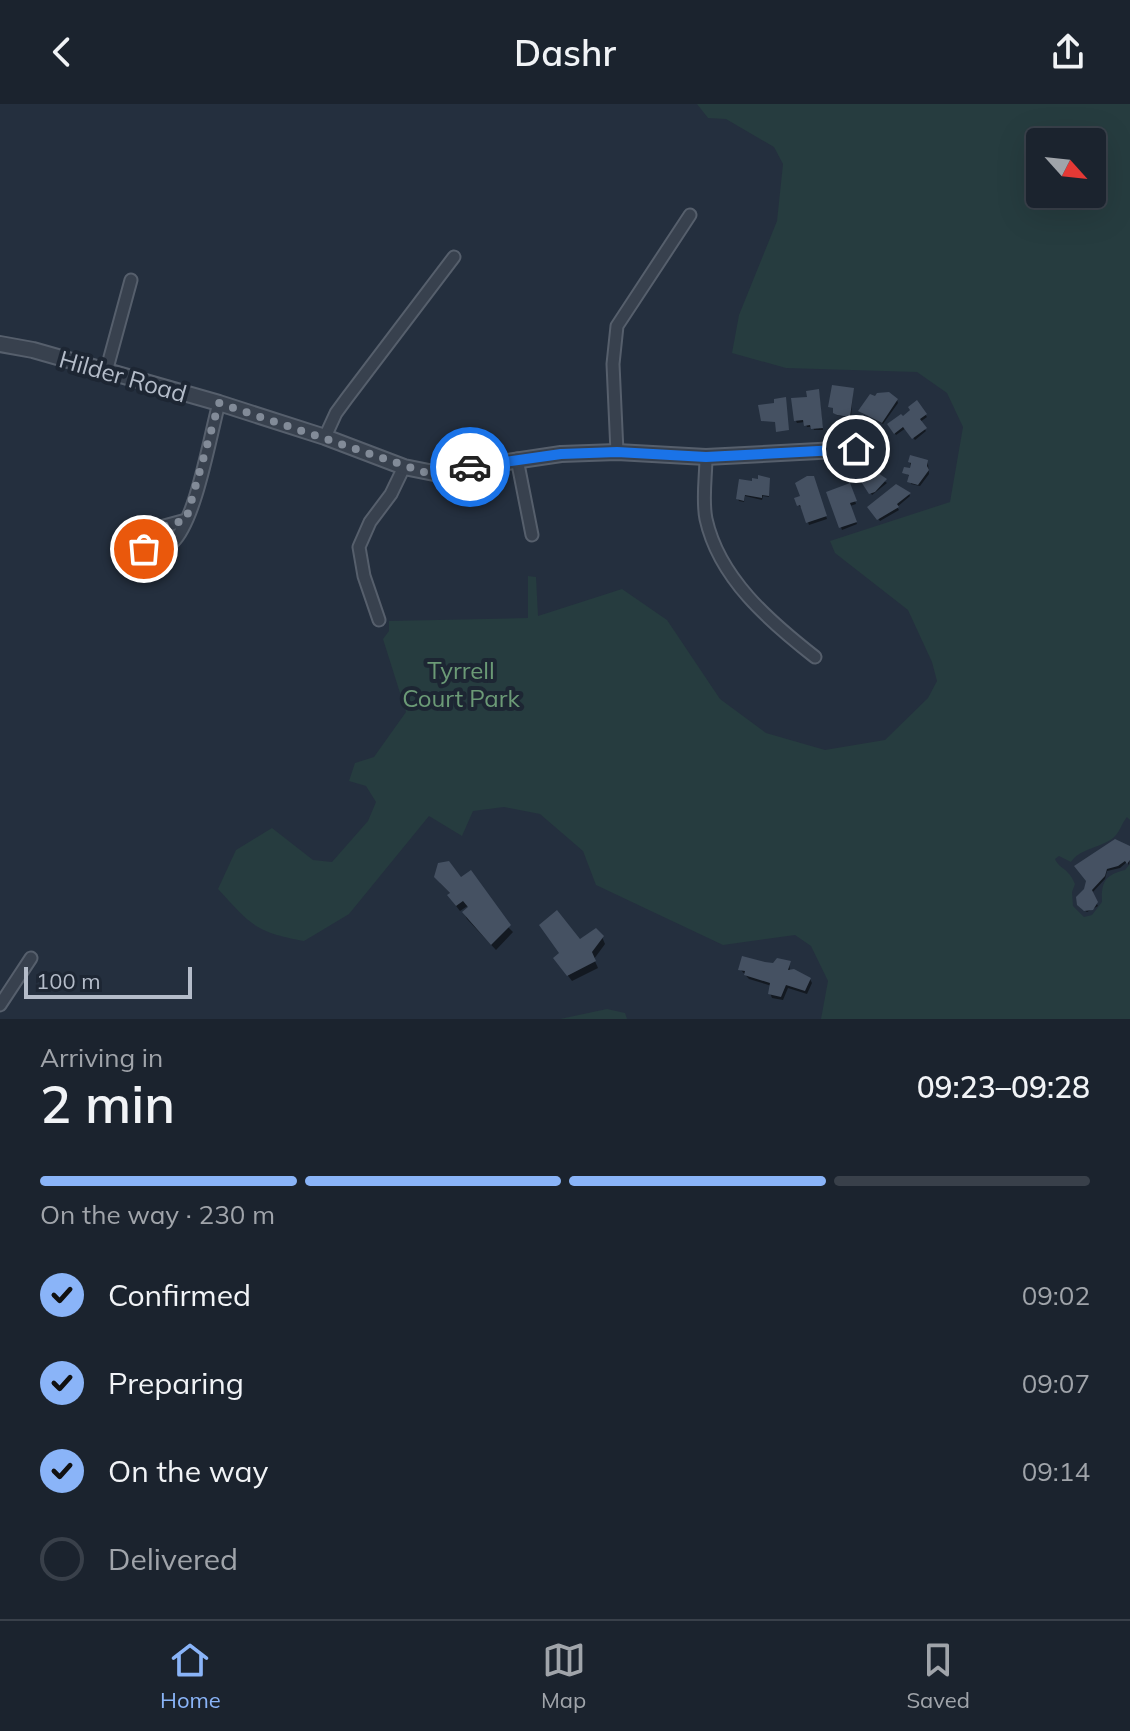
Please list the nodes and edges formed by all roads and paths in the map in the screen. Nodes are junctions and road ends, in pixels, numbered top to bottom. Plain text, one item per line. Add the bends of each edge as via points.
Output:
1 (690, 215) dead end
2 (454, 257) dead end
3 (131, 280) dead end
4 (0, 344) edge
5 (106, 372) junction
6 (219, 403) junction
7 (325, 437) junction
8 (856, 449) dead end
9 (617, 452) junction
10 (706, 457) junction
11 (517, 459) junction
12 (404, 467) junction
13 (186, 520) dead end
14 (532, 535) dead end
15 (379, 620) dead end
16 (815, 657) dead end
17 (31, 958) dead end
18 (0, 1005) edge

1 - 9 street via 617,326
2 - 7 street via 342,405
3 - 5 street
4 - 5 street, Hilder Road
5 - 6 street, Hilder Road
6 - 7 street, Hilder Road
6 - 13 street
7 - 12 street, Hilder Road
8 - 10 street, Hilder Road
9 - 10 street, Hilder Road
9 - 11 street, Hilder Road
10 - 16 street via 706,516 714,543 752,603
11 - 12 street, Hilder Road via 434,473
11 - 14 street
12 - 15 street via 359,547
17 - 18 street

